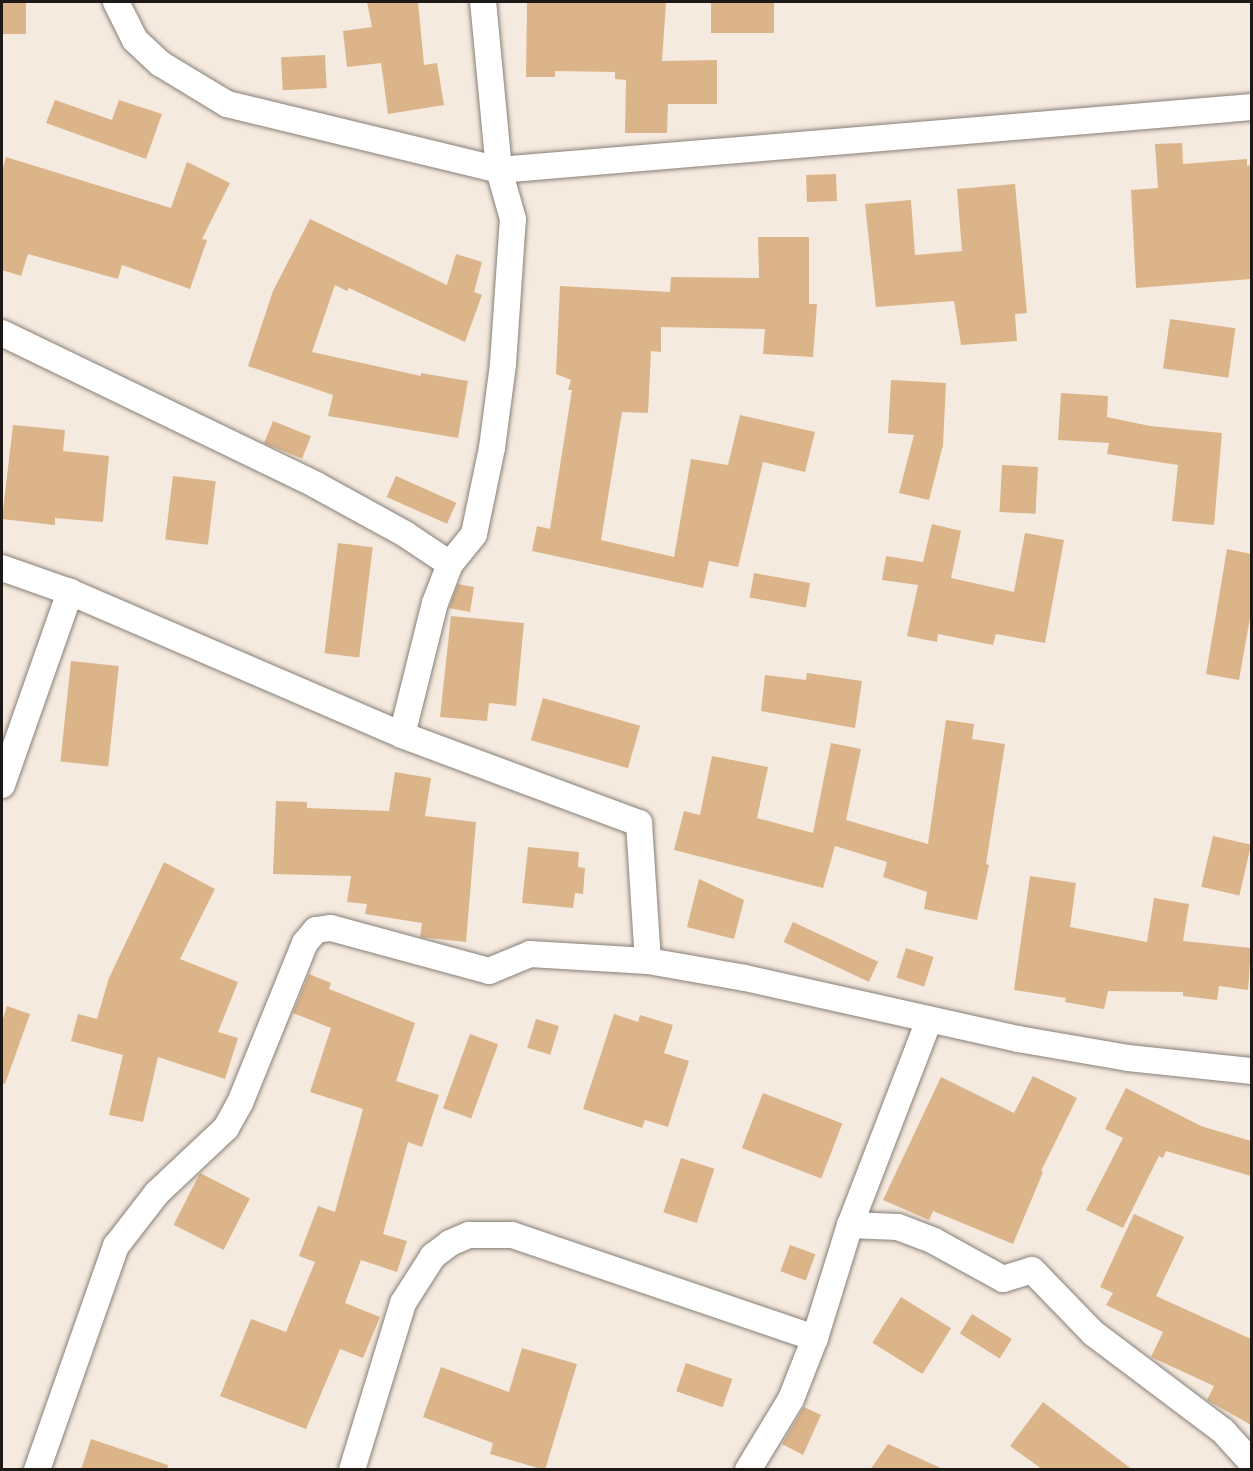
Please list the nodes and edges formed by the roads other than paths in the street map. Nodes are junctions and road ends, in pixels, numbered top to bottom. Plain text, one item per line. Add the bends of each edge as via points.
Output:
1 (116, 2) edge
2 (483, 2) edge
3 (1251, 107) edge
4 (499, 170) junction
5 (2, 333) edge
6 (450, 564) junction
7 (2, 568) edge
8 (70, 592) junction
9 (402, 735) junction
10 (2, 785) edge
11 (648, 960) junction
12 (929, 1020) junction
13 (1251, 1071) edge
14 (850, 1225) junction
15 (815, 1338) junction
16 (1251, 1463) edge
17 (37, 1470) edge
18 (352, 1470) edge
19 (748, 1470) edge

1 - 4 street via 135,40 161,64 227,104
2 - 4 street
3 - 4 street
4 - 6 street via 513,219 494,438 474,534
5 - 6 street via 316,485
6 - 9 street via 427,631
7 - 8 street
8 - 9 street
8 - 10 street
9 - 11 street via 639,823
11 - 12 street
11 - 17 street via 530,954 489,971 331,927 316,930 305,944 240,1103 226,1128 157,1193 116,1246
12 - 13 street via 1128,1058
12 - 14 street
14 - 15 street
14 - 16 street via 898,1227 934,1241 1003,1279 1032,1270 1093,1332 1223,1431
15 - 18 street via 512,1235 469,1234 433,1256 403,1303
15 - 19 street via 791,1399

